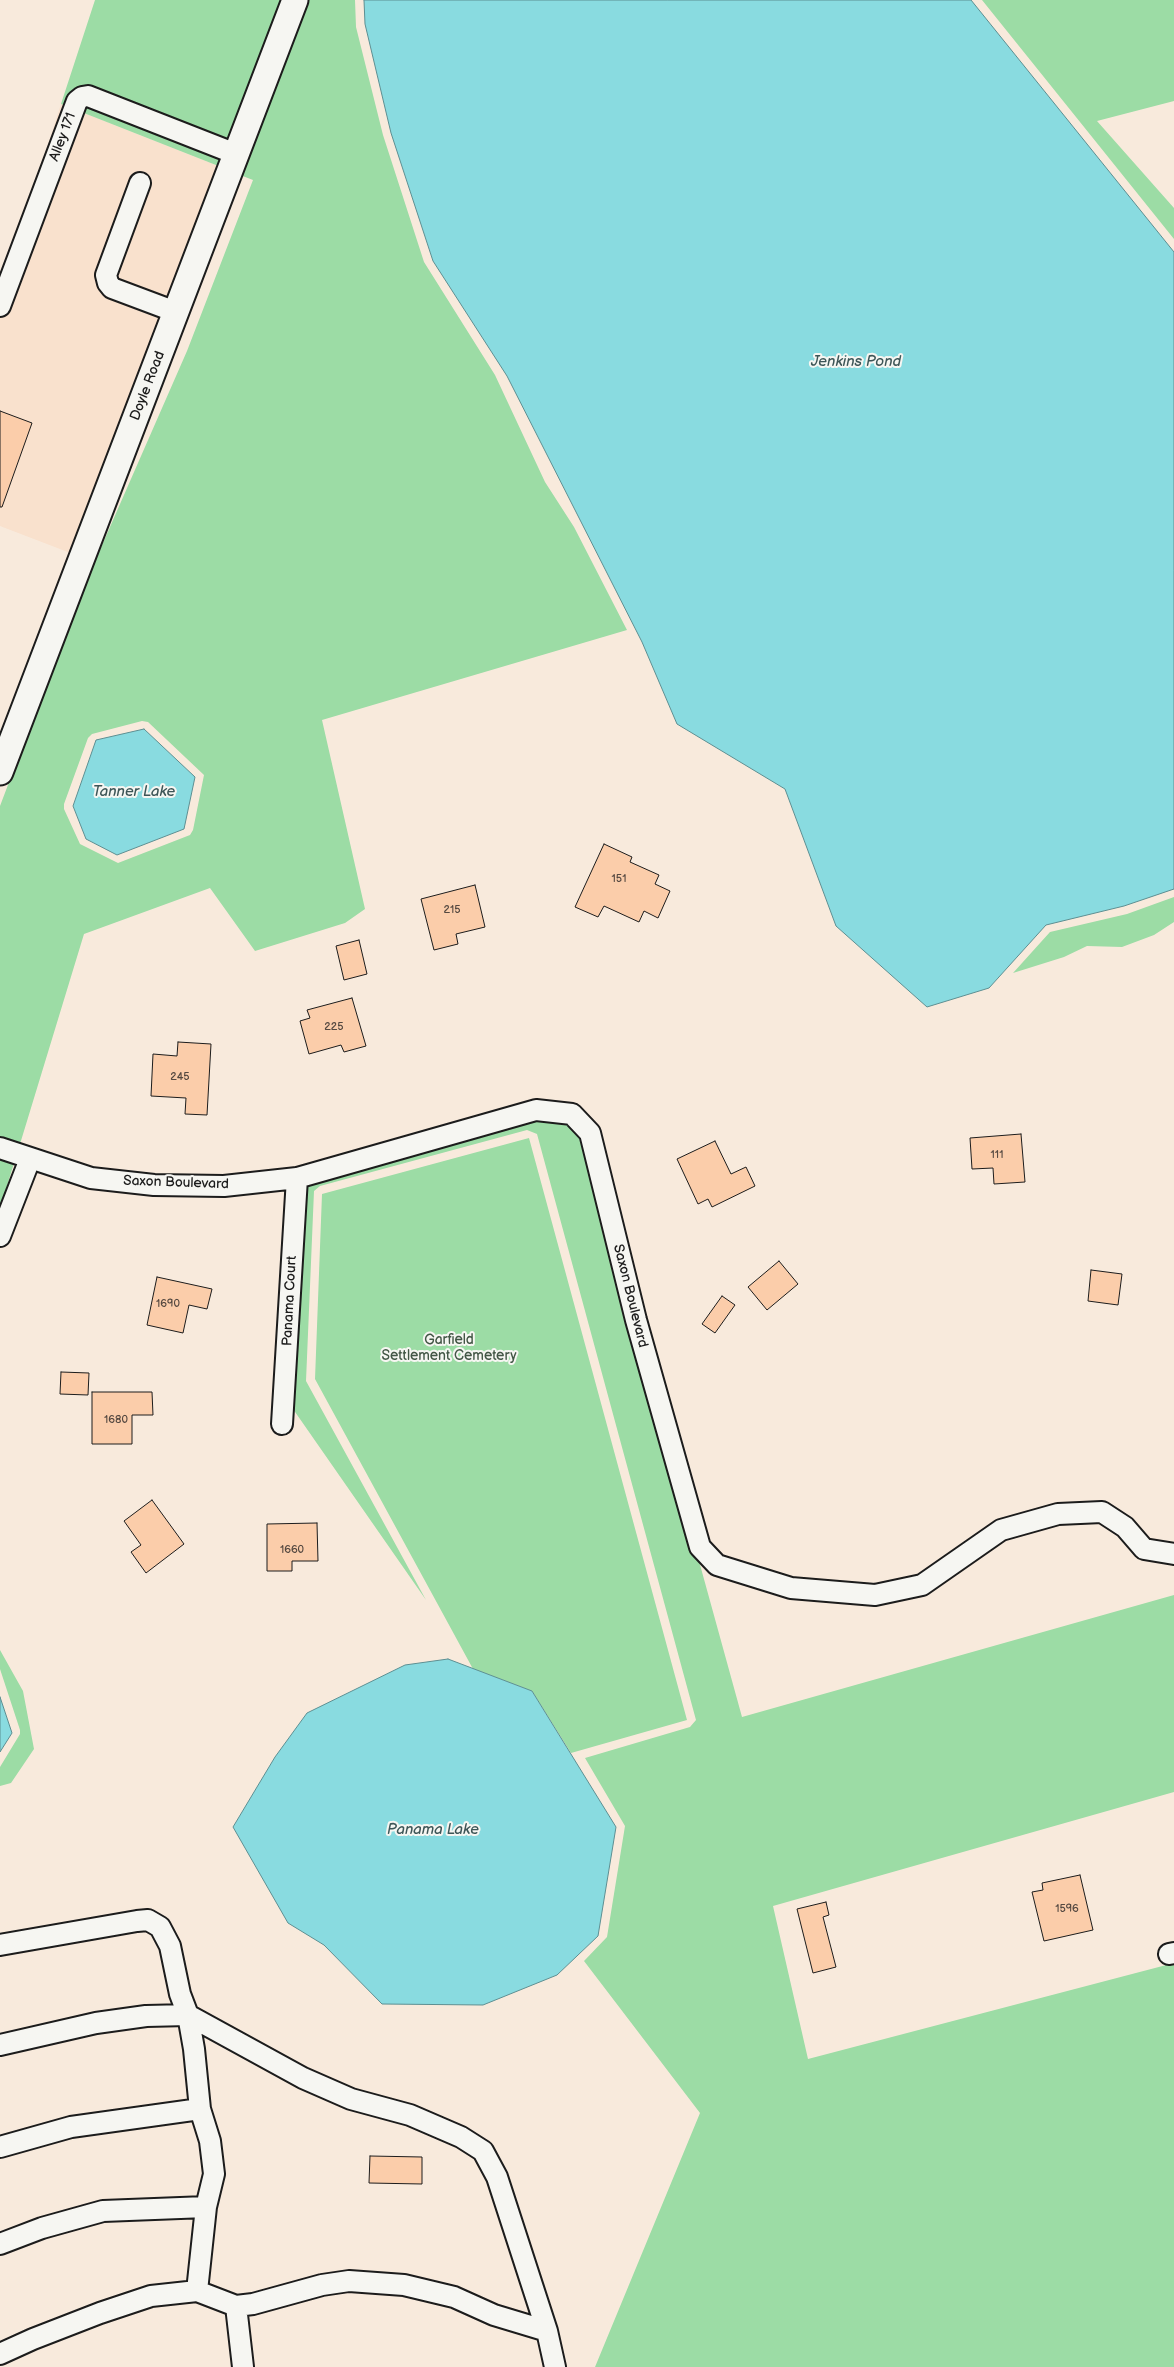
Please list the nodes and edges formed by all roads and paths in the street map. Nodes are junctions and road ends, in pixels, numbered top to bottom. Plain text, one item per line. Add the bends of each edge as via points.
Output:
1 (295, 0) edge
2 (236, 154) junction
3 (140, 182) dead end
4 (0, 306) edge
5 (176, 312) junction
6 (0, 772) edge
7 (0, 1148) edge
8 (30, 1159) junction
9 (297, 1178) junction
10 (0, 1236) edge
11 (282, 1424) dead end
12 (1174, 1554) edge
13 (0, 1945) edge
14 (188, 2015) junction
15 (0, 2046) edge
16 (200, 2109) junction
17 (0, 2147) edge
18 (206, 2207) junction
19 (0, 2244) edge
20 (197, 2291) junction
21 (236, 2306) junction
22 (547, 2331) junction
23 (0, 2354) edge
24 (243, 2367) edge
25 (555, 2367) edge

1 - 2 main road, Doyle Road
2 - 4 street, Alley 171 via 88,96 82,97 77,101
2 - 5 main road, Doyle Road
3 - 5 street via 106,275 108,283 112,288
5 - 6 main road, Doyle Road
7 - 8 street, Saxon Boulevard
8 - 9 street, Saxon Boulevard via 91,1178 154,1184 224,1186
8 - 10 street
9 - 11 street, Panama Court
9 - 12 street, Saxon Boulevard via 536,1110 572,1114 590,1133 636,1320 700,1547 718,1565 790,1588 875,1594 922,1585 1001,1530 1058,1514 1102,1512 1125,1527 1144,1549
13 - 14 street via 148,1920 160,1927 170,1946
14 - 15 street via 146,2016 96,2023
14 - 16 street
14 - 22 street via 303,2078 351,2099 410,2115 461,2137 483,2151 497,2177
16 - 17 street via 71,2127
16 - 18 street via 210,2141 214,2174
18 - 19 street via 103,2211
18 - 20 street
20 - 21 street
20 - 23 street via 151,2296 100,2312
21 - 22 street via 349,2281 404,2285 454,2298 494,2315
21 - 24 street
22 - 25 street

